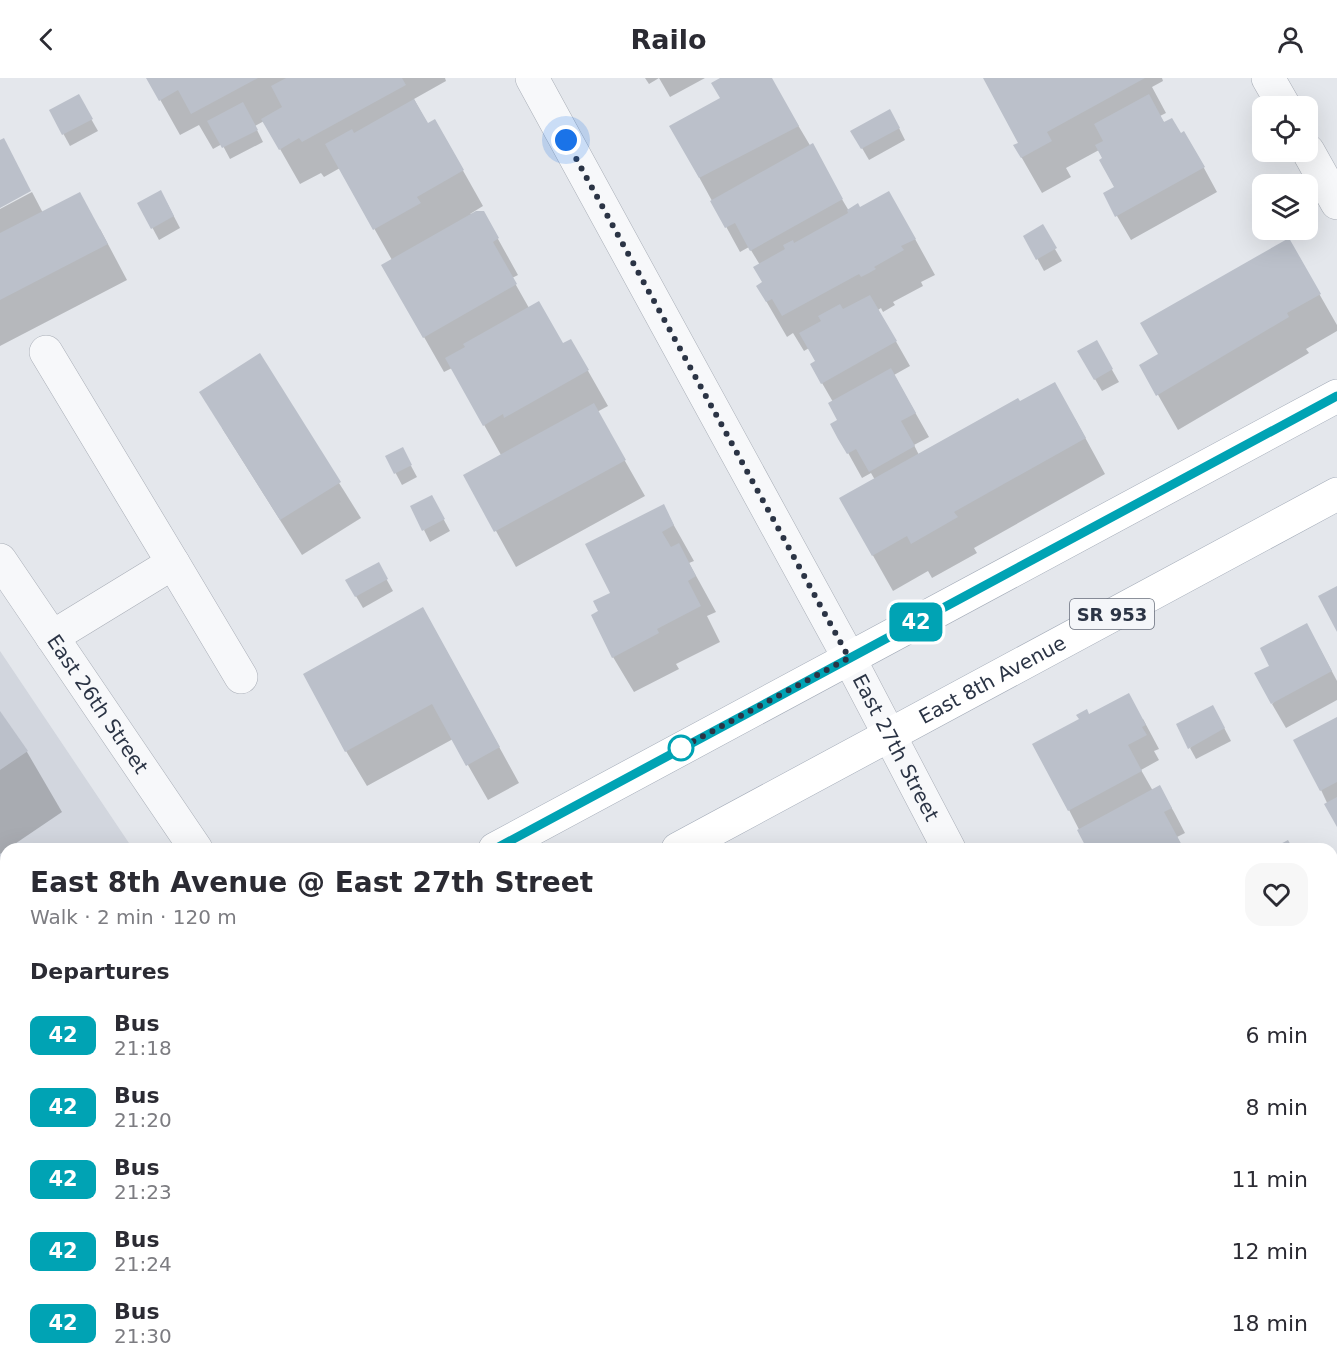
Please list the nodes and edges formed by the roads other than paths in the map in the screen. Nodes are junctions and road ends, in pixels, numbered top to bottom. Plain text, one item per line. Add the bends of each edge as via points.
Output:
1 (532, 78) edge
2 (1268, 78) edge
3 (1278, 96) edge
4 (1314, 162) edge
5 (1337, 203) edge
6 (46, 352) dead end
7 (1337, 396) edge
8 (1337, 494) edge
9 (0, 560) edge
10 (173, 563) junction
11 (52, 637) junction
12 (849, 658) junction
13 (242, 677) dead end
14 (887, 734) junction
15 (192, 843) edge
16 (506, 843) edge
17 (689, 843) edge
18 (946, 843) edge

1 - 12 street, East 27th Street
2 - 3 street
4 - 5 street
6 - 10 street
7 - 12 main road
8 - 14 main road, East 8th Avenue / SR 953
9 - 11 street, East 26th Street
10 - 11 street
10 - 13 street
11 - 15 street, East 26th Street
12 - 14 street, East 27th Street
12 - 16 main road
14 - 17 main road, East 8th Avenue / SR 953
14 - 18 street, East 27th Street

